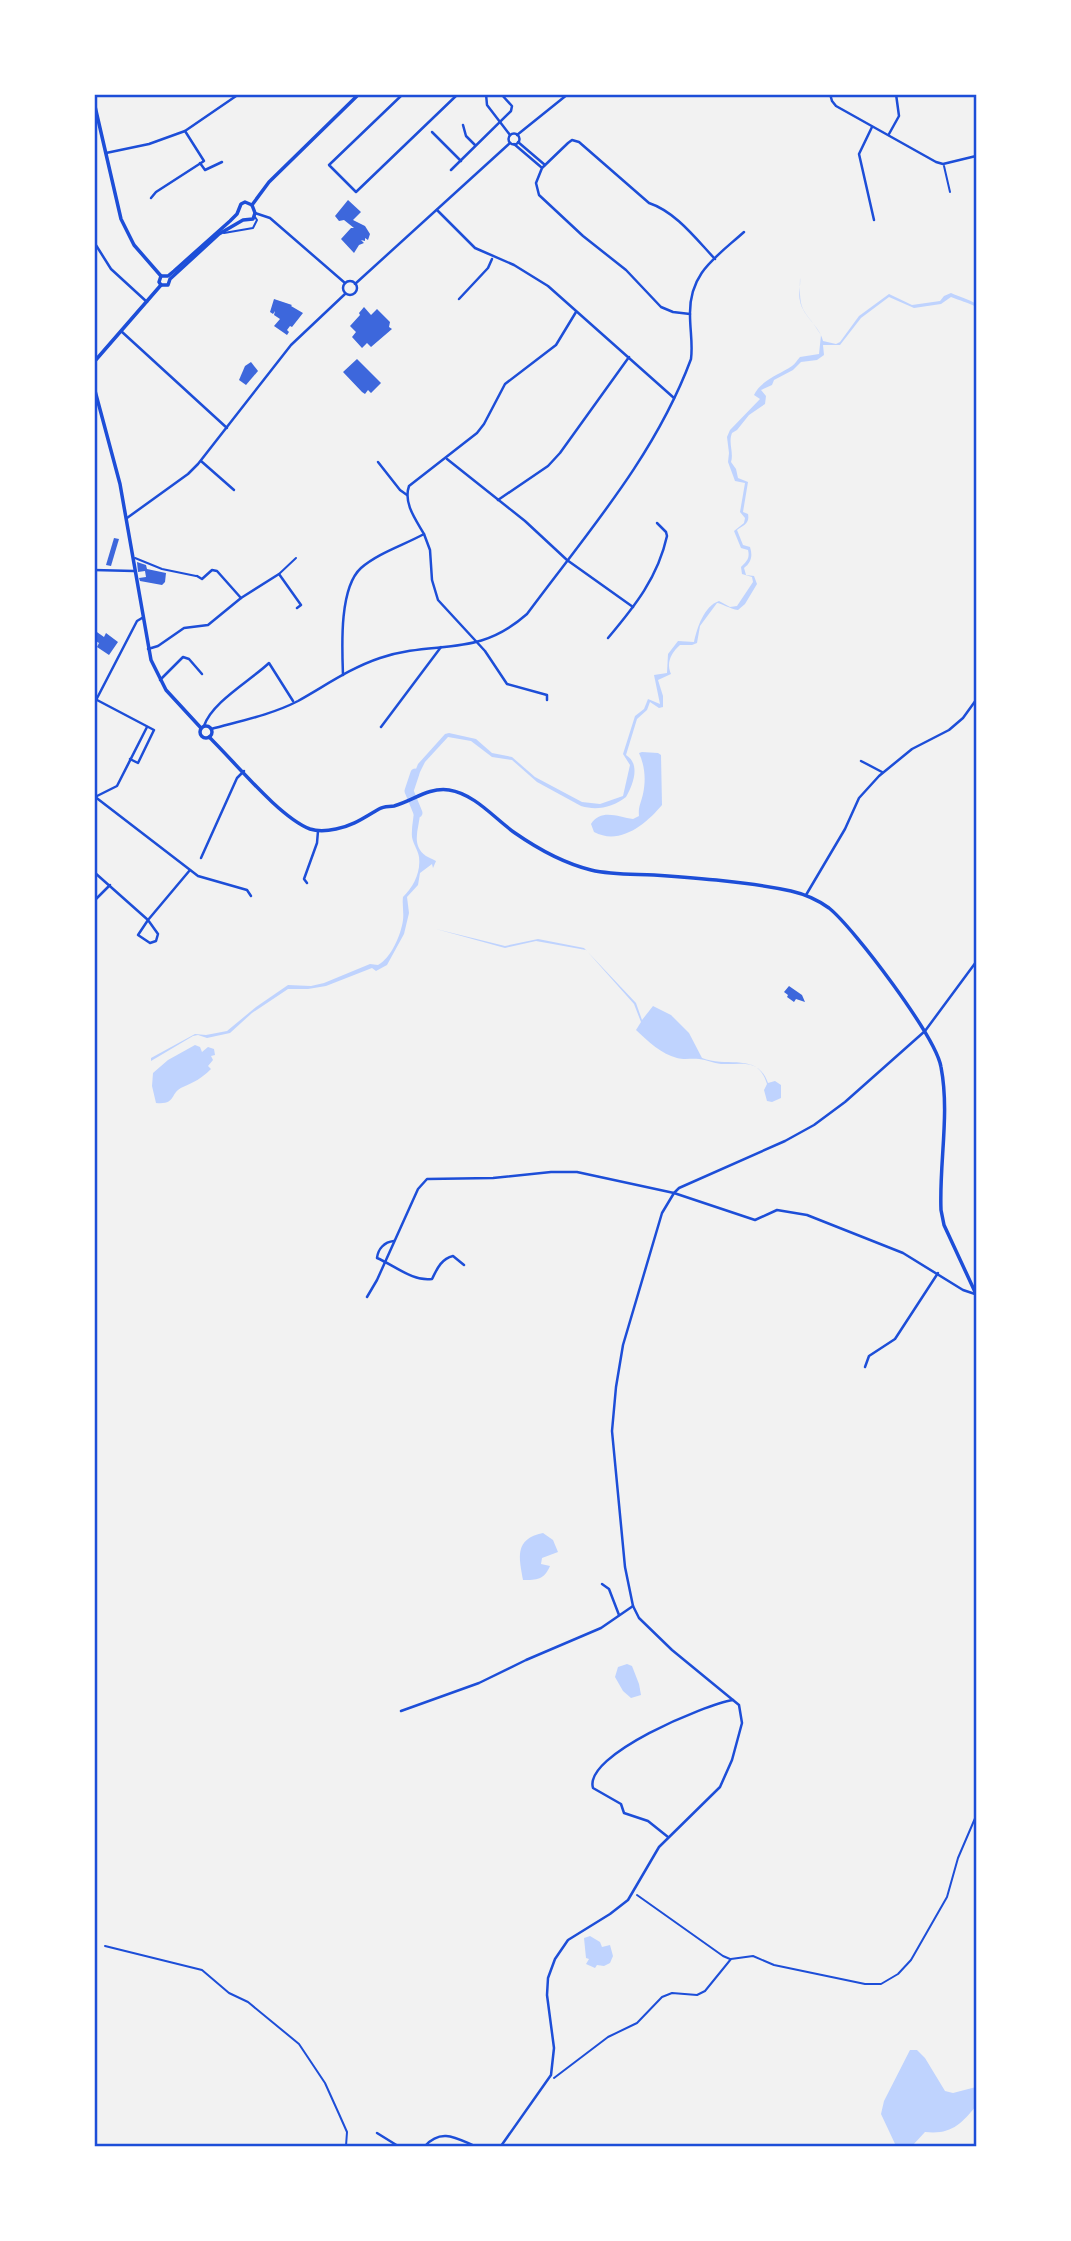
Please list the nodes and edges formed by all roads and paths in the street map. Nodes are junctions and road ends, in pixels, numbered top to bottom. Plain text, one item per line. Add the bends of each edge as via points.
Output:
1 (239, 94) edge
2 (359, 94) edge
3 (403, 94) edge
4 (458, 94) edge
5 (486, 94) edge
6 (501, 94) edge
7 (557, 94) edge
8 (568, 94) edge
9 (830, 94) edge
10 (896, 94) edge
11 (561, 100) junction
12 (94, 102) edge
13 (501, 121) junction
14 (463, 125) dead end
15 (872, 126) junction
16 (185, 131) junction
17 (432, 132) dead end
18 (889, 134) junction
19 (510, 135) junction
20 (517, 135) junction
21 (514, 143) junction
22 (476, 146) junction
23 (105, 153) junction
24 (976, 156) edge
25 (461, 161) junction
26 (222, 162) dead end
27 (200, 163) junction
28 (943, 164) junction
29 (543, 167) junction
30 (452, 170) dead end
31 (950, 192) dead end
32 (151, 198) dead end
33 (252, 205) junction
34 (437, 210) junction
35 (237, 214) junction
36 (255, 215) junction
37 (243, 220) junction
38 (874, 220) dead end
39 (226, 228) junction
40 (744, 232) dead end
41 (219, 234) junction
42 (94, 242) edge
43 (493, 257) junction
44 (715, 259) junction
45 (161, 276) junction
46 (169, 277) junction
47 (345, 283) junction
48 (355, 284) junction
49 (161, 285) junction
50 (345, 294) junction
51 (459, 299) dead end
52 (147, 303) junction
53 (576, 312) junction
54 (690, 314) junction
55 (121, 331) junction
56 (629, 358) junction
57 (94, 362) edge
58 (94, 387) edge
59 (674, 398) junction
60 (227, 428) junction
61 (446, 458) junction
62 (201, 461) junction
63 (378, 462) dead end
64 (234, 490) dead end
65 (407, 495) junction
66 (498, 500) junction
67 (126, 518) junction
68 (657, 523) dead end
69 (424, 534) junction
70 (132, 558) junction
71 (296, 558) dead end
72 (567, 560) junction
73 (94, 569) edge
74 (134, 571) junction
75 (279, 574) junction
76 (197, 576) joint
77 (241, 598) junction
78 (633, 607) junction
79 (297, 608) dead end
80 (142, 618) junction
81 (608, 638) dead end
82 (478, 643) junction
83 (440, 647) junction
84 (148, 649) junction
85 (202, 674) dead end
86 (343, 675) junction
87 (160, 680) junction
88 (547, 700) dead end
89 (976, 700) edge
90 (96, 702) edge
91 (294, 702) junction
92 (147, 726) junction
93 (203, 727) junction
94 (381, 727) dead end
95 (211, 729) junction
96 (209, 737) junction
97 (130, 759) junction
98 (860, 761) dead end
99 (244, 771) junction
100 (883, 773) junction
101 (95, 796) edge
102 (317, 831) junction
103 (201, 859) dead end
104 (190, 870) junction
105 (94, 872) edge
106 (307, 883) dead end
107 (110, 885) junction
108 (806, 895) junction
109 (251, 896) dead end
110 (94, 901) edge
111 (148, 920) junction
112 (976, 962) edge
113 (925, 1031) junction
114 (674, 1193) junction
115 (394, 1241) junction
116 (385, 1261) junction
117 (464, 1265) dead end
118 (938, 1273) junction
119 (976, 1294) edge
120 (367, 1297) dead end
121 (865, 1367) dead end
122 (602, 1584) dead end
123 (634, 1606) junction
124 (619, 1615) junction
125 (733, 1700) junction
126 (401, 1712) dead end
127 (976, 1816) edge
128 (668, 1837) junction
129 (633, 1893) junction
130 (105, 1946) dead end
131 (731, 1959) junction
132 (547, 2083) junction
133 (377, 2133) dead end
134 (346, 2147) edge
135 (398, 2147) edge
136 (425, 2147) edge
137 (475, 2147) edge
138 (502, 2147) edge

1 - 16 street
2 - 33 street via 269,182
3 - 4 street via 329,165 356,192
5 - 13 street via 487,105
6 - 13 street via 513,108
7 - 11 street
8 - 11 street
9 - 15 street via 836,106
10 - 18 street via 899,116
11 - 20 street
12 - 23 street
13 - 19 street
13 - 22 street
14 - 22 street
15 - 18 street
15 - 38 street via 859,154
16 - 23 street
16 - 27 street via 204,161
17 - 25 street
18 - 28 street
19 - 20 street
19 - 21 street via 508,139
20 - 21 street
21 - 29 street
21 - 34 street
22 - 25 street
23 - 45 street via 127,235
24 - 28 street
25 - 30 street
26 - 27 street via 205,170
27 - 32 street
28 - 31 lane
29 - 44 street via 572,140 579,142 649,203 681,223
29 - 54 street via 536,183 539,195 626,270 661,307
33 - 35 street via 240,204
33 - 36 street
34 - 43 street via 475,248
34 - 48 street
35 - 37 street
35 - 39 street
36 - 37 street
36 - 41 lane via 253,229
36 - 47 street via 270,218
37 - 39 street
39 - 41 street
39 - 46 street
40 - 44 street
41 - 46 street
42 - 52 street via 111,269
43 - 51 street
43 - 53 street via 535,276
44 - 54 street via 696,279
45 - 46 street
45 - 49 street
46 - 49 street via 168,285
47 - 48 street
47 - 50 street
48 - 50 street via 354,294
49 - 52 street
50 - 60 street via 291,345
52 - 55 street
53 - 56 street
53 - 61 street via 562,338 505,384 485,424
54 - 59 street via 691,359
55 - 57 street
55 - 60 street
56 - 59 street
56 - 66 street via 560,453
58 - 67 street
59 - 72 street via 638,464
60 - 62 street
61 - 65 street via 413,482
61 - 66 street
62 - 64 street
62 - 67 street
63 - 65 street
65 - 69 street
66 - 72 street
67 - 70 street
68 - 78 street via 667,536 661,561
69 - 82 street via 438,600
69 - 86 street via 353,576 344,620
70 - 74 street
70 - 76 lane
71 - 75 lane
72 - 78 street
72 - 82 street via 527,614 499,635
73 - 74 street
74 - 80 street
75 - 77 street
75 - 79 street via 301,605
76 - 77 street via 202,579 217,571
77 - 84 street via 208,625 184,628
78 - 81 street
80 - 84 street
80 - 90 street
82 - 83 street
82 - 88 street via 507,684 547,695
83 - 86 street via 399,652
83 - 94 street
84 - 87 street
85 - 87 street via 183,657
86 - 91 street
87 - 93 street
89 - 100 street via 949,730 912,749
90 - 92 street
91 - 93 street via 269,663 208,716
91 - 95 street
92 - 97 street
92 - 97 street via 154,730 138,763
93 - 95 street
93 - 96 street via 201,736
95 - 96 street
96 - 99 street
97 - 101 street via 117,786
98 - 100 street
99 - 102 street via 290,818
99 - 103 street
100 - 108 street via 859,798
101 - 104 street
102 - 106 street via 304,879
102 - 108 street via 348,826 378,809 441,789 457,792 480,806 544,852 591,870 777,888
104 - 109 street via 247,890
104 - 111 street
105 - 107 street
107 - 110 street
107 - 111 street
108 - 113 street via 843,922
111 - 111 street via 138,935 153,943 158,934
112 - 113 street
113 - 114 street via 814,1125
113 - 119 street via 941,1064 943,1084 940,1210
114 - 115 street via 577,1172 428,1179 418,1189
114 - 118 street via 755,1220 777,1210 807,1215 903,1253
114 - 123 street via 663,1213 623,1345 613,1420 625,1567
115 - 116 street
115 - 116 street via 385,1243 377,1255
116 - 117 street via 425,1280 432,1279 447,1258 453,1256
116 - 120 street
118 - 119 street
118 - 121 street via 895,1339 869,1356
122 - 124 street via 609,1589
123 - 124 street
123 - 125 street via 650,1631
124 - 126 street via 601,1628 479,1684
125 - 128 street via 742,1715 740,1736 720,1787
125 - 128 street via 712,1704 622,1748 592,1777 593,1788 621,1804 624,1813 648,1821
127 - 131 path via 947,1897 911,1960 881,1984 774,1965 753,1956
128 - 129 street
129 - 131 path
129 - 132 street via 622,1906 568,1940 555,1959 548,1978 554,2063
130 - 134 path via 202,1970 299,2044 340,2113 347,2132
131 - 132 path via 705,1992 662,1997 633,2025 608,2037
132 - 138 street
133 - 135 street
136 - 137 street via 445,2135

